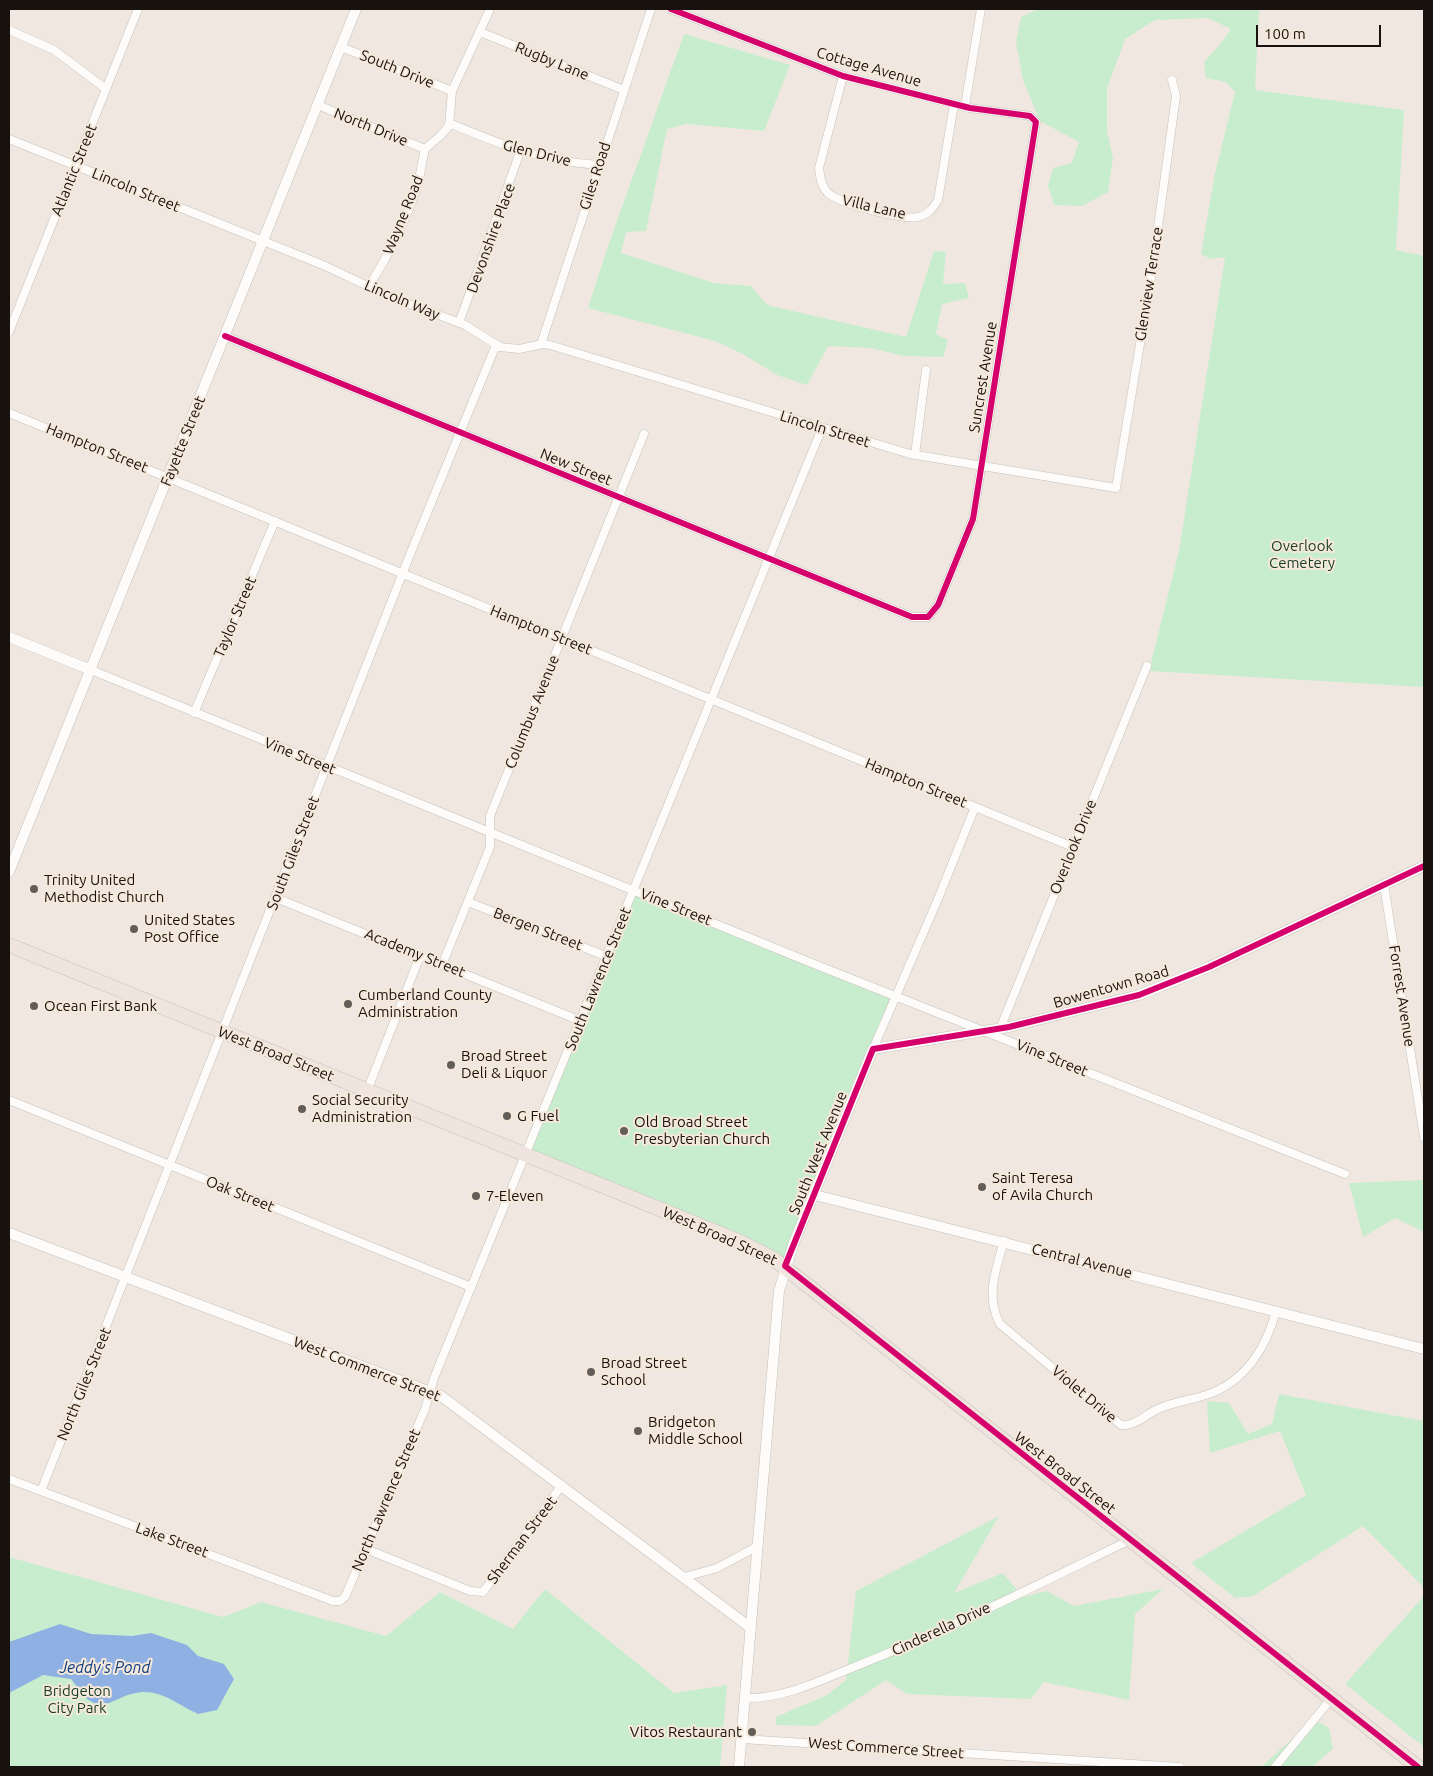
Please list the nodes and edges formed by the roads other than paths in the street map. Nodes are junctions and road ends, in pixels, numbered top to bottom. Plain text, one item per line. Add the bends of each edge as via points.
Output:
1 (138, 9) edge
2 (356, 9) edge
3 (490, 9) edge
4 (651, 9) edge
5 (671, 9) edge
6 (981, 9) edge
7 (9, 30) edge
8 (480, 32) junction
9 (341, 47) junction
10 (843, 76) junction
11 (1172, 80) dead end
12 (106, 89) junction
13 (624, 90) junction
14 (452, 91) junction
15 (954, 104) junction
16 (318, 105) junction
17 (965, 106) junction
18 (1036, 122) joint
19 (449, 123) junction
20 (9, 139) edge
21 (425, 149) junction
22 (520, 152) junction
23 (76, 166) junction
24 (599, 166) junction
25 (263, 241) junction
26 (369, 286) junction
27 (459, 324) junction
28 (9, 332) edge
29 (225, 336) junction
30 (541, 344) junction
31 (496, 345) junction
32 (926, 370) dead end
33 (9, 412) edge
34 (822, 428) junction
35 (460, 433) junction
36 (644, 434) dead end
37 (915, 455) junction
38 (981, 466) junction
39 (168, 478) junction
40 (1116, 488) joint
41 (618, 498) junction
42 (274, 521) junction
43 (769, 559) junction
44 (403, 573) junction
45 (919, 618) joint
46 (9, 637) edge
47 (562, 638) junction
48 (1147, 666) dead end
49 (91, 670) junction
50 (712, 700) junction
51 (194, 713) junction
52 (327, 767) junction
53 (975, 807) junction
54 (491, 833) junction
55 (1073, 847) junction
56 (1424, 866) edge
57 (9, 872) edge
58 (1384, 885) junction
59 (635, 890) junction
60 (276, 898) junction
61 (468, 902) junction
62 (9, 945) edge
63 (420, 956) junction
64 (608, 957) junction
65 (442, 965) junction
66 (896, 996) junction
67 (581, 1021) junction
68 (1000, 1029) junction
69 (223, 1032) junction
70 (985, 1032) junction
71 (873, 1049) junction
72 (367, 1091) junction
73 (9, 1100) edge
74 (1424, 1138) edge
75 (526, 1155) junction
76 (170, 1166) junction
77 (1345, 1174) dead end
78 (815, 1195) junction
79 (9, 1233) edge
80 (1004, 1241) junction
81 (785, 1266) junction
82 (126, 1277) junction
83 (471, 1287) junction
84 (1276, 1311) junction
85 (1424, 1349) edge
86 (430, 1391) junction
87 (9, 1479) edge
88 (562, 1485) junction
89 (40, 1491) junction
90 (1130, 1540) junction
91 (758, 1546) junction
92 (366, 1549) junction
93 (685, 1577) junction
94 (335, 1601) joint
95 (751, 1628) junction
96 (745, 1698) junction
97 (1330, 1698) junction
98 (742, 1739) junction
99 (1125, 1766) edge
100 (739, 1767) edge
101 (1180, 1767) edge
102 (1275, 1767) edge
103 (1418, 1767) edge

1 - 12 street, Atlantic Street
2 - 9 main road, Fayette Street
3 - 8 street
4 - 13 street, Giles Road
5 - 10 street, Cottage Avenue
6 - 17 street
7 - 12 street via 54,50
8 - 13 street, Rugby Lane
8 - 14 street
9 - 14 street, South Drive
9 - 16 main road, Fayette Street
10 - 15 street, Cottage Avenue
10 - 15 street, Villa Lane via 819,168 826,192 838,200 903,216 918,216 932,211 938,200
11 - 40 street, Glenview Terrace via 1176,96 1151,278
12 - 23 street, Atlantic Street
13 - 24 street, Giles Road
14 - 19 street
15 - 17 street, Cottage Avenue
16 - 21 street, North Drive
16 - 25 main road, Fayette Street
17 - 18 street, Cottage Avenue via 1030,116
18 - 38 street, Suncrest Avenue
19 - 21 street
19 - 22 street, Glen Drive
20 - 23 street, Lincoln Street
21 - 26 street, Wayne Road via 418,185 401,228
22 - 24 street, Glen Drive
22 - 27 street, Devonshire Place
23 - 25 street, Lincoln Street
23 - 28 street, Atlantic Street
24 - 30 street, Giles Road
25 - 26 street, Lincoln Way
25 - 29 main road, Fayette Street
26 - 27 street, Lincoln Way
27 - 31 street, Lincoln Way
29 - 35 street, New Street
29 - 39 main road, Fayette Street
30 - 31 street, Lincoln Way via 519,350
30 - 34 street, Lincoln Street
31 - 35 street, South Giles Street
32 - 37 street
33 - 39 street, Hampton Street
34 - 37 street, Lincoln Street
34 - 43 street, South Lawrence Street
35 - 41 street, New Street
35 - 44 street, South Giles Street
36 - 41 street, Columbus Avenue
37 - 38 street, Lincoln Street
38 - 40 street, Lincoln Street
38 - 45 street, Suncrest Avenue via 973,519 962,547 938,605 928,617
39 - 42 street, Hampton Street
39 - 49 main road, Fayette Street
41 - 43 street, New Street
41 - 47 street, Columbus Avenue
42 - 44 street, Hampton Street
42 - 51 street, Taylor Street
43 - 45 street, New Street
43 - 50 street, South Lawrence Street
44 - 47 street, Hampton Street
44 - 52 street, South Giles Street
46 - 49 main road, Vine Street
47 - 50 street, Hampton Street
47 - 54 street, Columbus Avenue via 490,816
48 - 55 street, Overlook Drive
49 - 51 street, Vine Street
49 - 57 main road, Fayette Street
50 - 53 street, Hampton Street
50 - 59 street, South Lawrence Street
51 - 52 street, Vine Street
52 - 54 street, Vine Street
52 - 60 street, South Giles Street
53 - 55 street, Hampton Street
53 - 66 street, South West Avenue
54 - 59 street, Vine Street
54 - 61 street, Columbus Avenue via 490,848
55 - 68 street, Overlook Drive
56 - 58 main road, Bowentown Road
58 - 68 main road, Bowentown Road via 1209,967 1139,995
58 - 74 street, Forrest Avenue
59 - 64 street, South Lawrence Street
59 - 66 street, Vine Street
60 - 63 street, Academy Street
60 - 69 street, South Giles Street
61 - 64 street, Bergen Street
61 - 65 street, Columbus Avenue
62 - 69 highway, West Broad Street
63 - 65 street, Academy Street
63 - 72 street
64 - 67 street, South Lawrence Street
65 - 67 street, Academy Street
66 - 70 street, Vine Street
66 - 71 street, South West Avenue
67 - 75 street, South Lawrence Street
68 - 70 main road, Bowentown Road
69 - 72 highway, West Broad Street
69 - 76 street, South Giles Street
70 - 71 main road, Bowentown Road
70 - 77 street, Vine Street
71 - 78 main road, South West Avenue
72 - 75 highway, West Broad Street
73 - 76 street, Oak Street
75 - 81 highway, West Broad Street via 741,1242
75 - 83 street, South Lawrence Street
76 - 82 street, South Giles Street
76 - 83 street, Oak Street
78 - 80 main road, Central Avenue
78 - 81 main road, South West Avenue
79 - 82 main road, West Commerce Street
80 - 84 main road, Central Avenue
80 - 84 street, Violet Drive via 992,1285 994,1313 1000,1324 1121,1425 1131,1424 1158,1409 1207,1395 1236,1378 1262,1349
81 - 90 highway, West Broad Street
81 - 91 main road, South West Avenue via 779,1291
82 - 86 main road, West Commerce Street
82 - 89 street, North Giles Street
83 - 86 street, South Lawrence Street
84 - 85 main road, Central Avenue
86 - 88 main road, West Commerce Street
86 - 92 street, North Lawrence Street
87 - 89 street, Lake Street
88 - 92 street, Sherman Street via 483,1592
88 - 93 main road, West Commerce Street
89 - 94 street, Lake Street
90 - 96 street, Cinderella Drive via 907,1646 805,1687 763,1699
90 - 97 highway, West Broad Street
91 - 93 street via 718,1568
91 - 95 main road, South West Avenue
92 - 94 street, North Lawrence Street via 345,1597
93 - 95 main road, West Commerce Street
95 - 96 main road, South West Avenue
96 - 98 main road, South West Avenue
97 - 102 street
97 - 103 highway, West Broad Street
98 - 99 street, West Commerce Street
98 - 100 main road, South West Avenue
99 - 101 street, West Commerce Street

